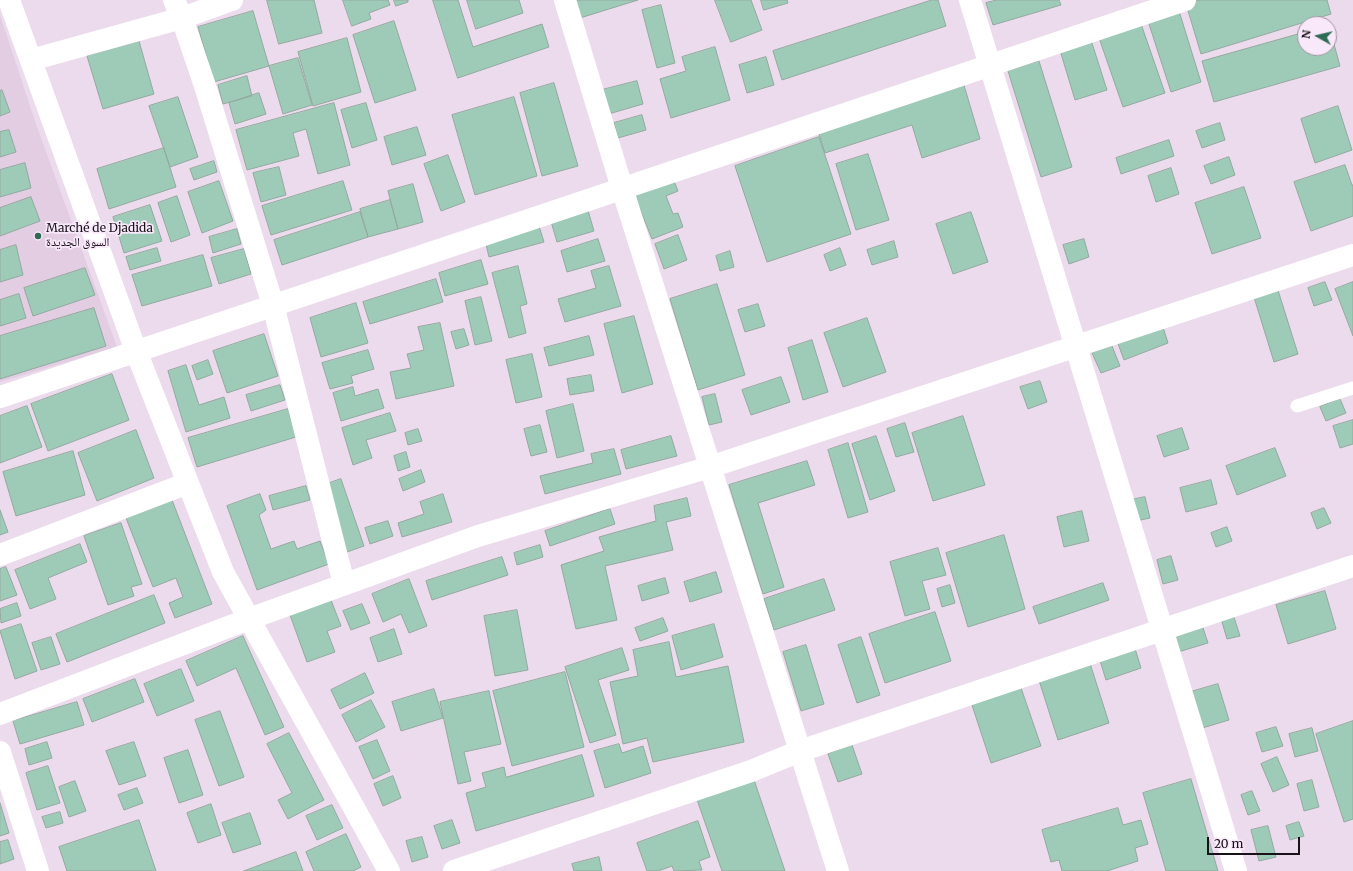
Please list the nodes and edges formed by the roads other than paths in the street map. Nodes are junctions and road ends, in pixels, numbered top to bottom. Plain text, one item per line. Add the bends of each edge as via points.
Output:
1 (10, 0) edge
2 (232, 0) edge
3 (565, 0) edge
4 (970, 0) edge
5 (1185, 0) edge
6 (178, 9) edge
7 (31, 60) junction
8 (990, 66) junction
9 (622, 188) junction
10 (1353, 255) edge
11 (273, 305) junction
12 (1075, 346) junction
13 (136, 351) junction
14 (1353, 388) edge
15 (0, 397) edge
16 (1297, 406) dead end
17 (710, 466) junction
18 (188, 483) junction
19 (0, 555) edge
20 (1353, 566) edge
21 (344, 584) junction
22 (249, 619) junction
23 (1162, 630) junction
24 (0, 714) edge
25 (800, 750) junction
26 (0, 752) edge
27 (38, 871) edge
28 (389, 871) edge
29 (454, 871) edge
30 (838, 871) edge
31 (1236, 871) edge

1 - 7 street
2 - 6 street
3 - 9 street
4 - 8 street
5 - 8 street
6 - 7 street
6 - 11 street
7 - 13 street
8 - 9 street
8 - 12 street
9 - 11 street
9 - 17 street
10 - 12 street
11 - 13 street
11 - 21 street
12 - 17 street
12 - 23 street
13 - 15 street
13 - 18 street
14 - 16 lane
17 - 21 street via 478,536
17 - 25 street
18 - 19 street
18 - 22 street via 223,572
20 - 23 street
21 - 22 street
22 - 24 street
22 - 28 street
23 - 25 street
23 - 31 street
25 - 29 street via 751,771
25 - 30 street
26 - 27 street

